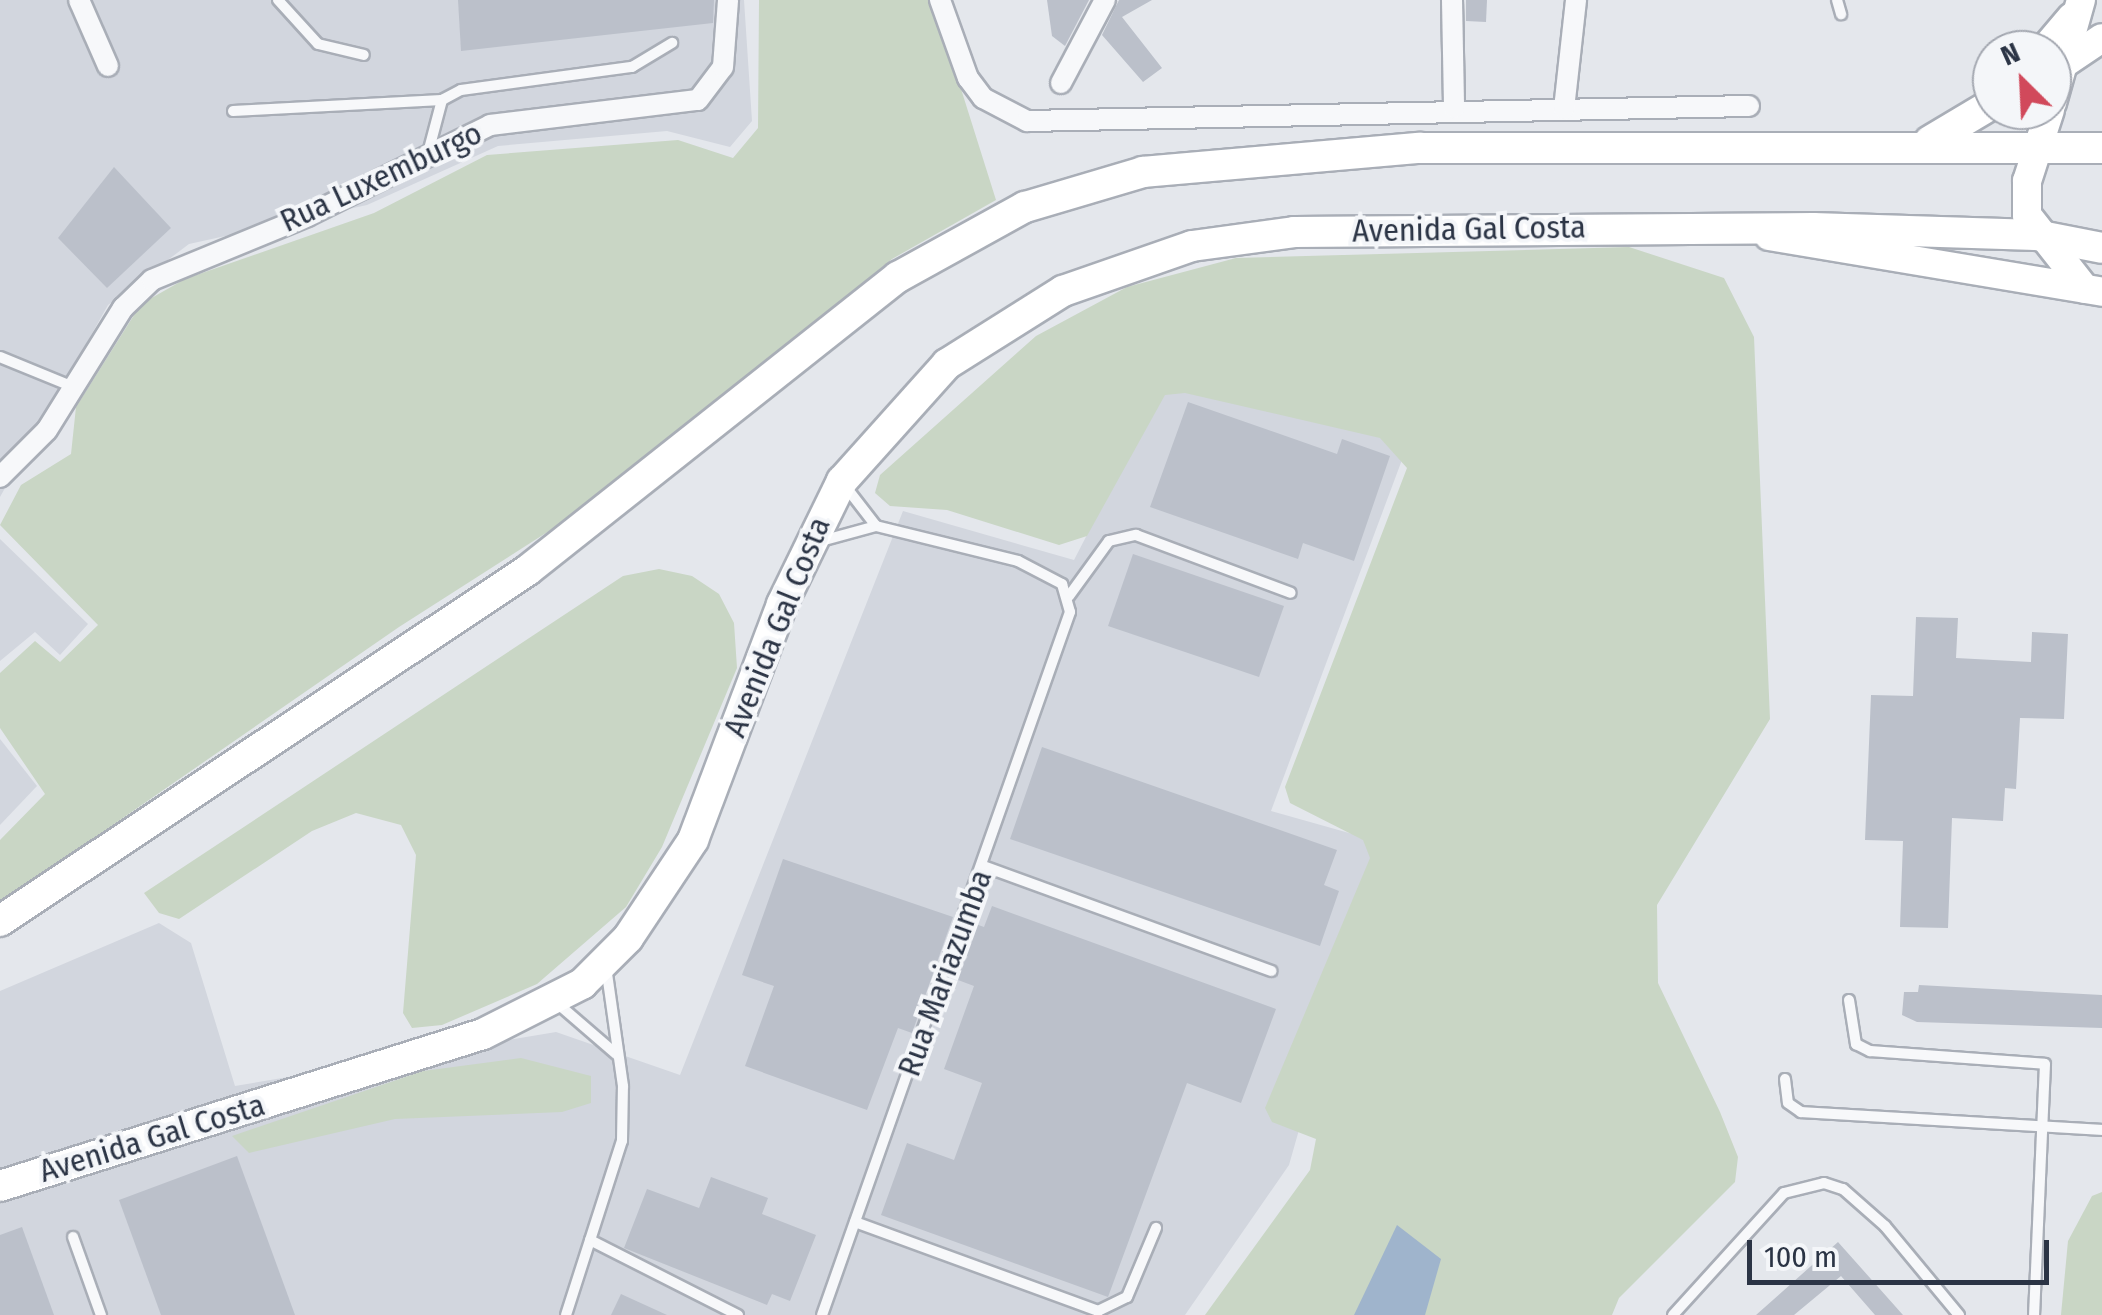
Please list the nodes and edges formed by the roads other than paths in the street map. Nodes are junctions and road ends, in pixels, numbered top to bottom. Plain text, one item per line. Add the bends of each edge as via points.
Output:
1 (79, 0) edge
2 (278, 0) edge
3 (728, 0) edge
4 (940, 0) edge
5 (1104, 0) edge
6 (1452, 0) edge
7 (1576, 0) edge
8 (1837, 0) edge
9 (1841, 14) dead end
10 (2102, 38) edge
11 (672, 43) dead end
12 (2072, 50) edge
13 (364, 55) dead end
14 (108, 66) dead end
15 (1061, 83) dead end
16 (442, 100) junction
17 (1749, 106) dead end
18 (1454, 108) junction
19 (1564, 109) junction
20 (233, 111) dead end
21 (1972, 116) edge
22 (2045, 130) edge
23 (2041, 144) junction
24 (1921, 145) junction
25 (2102, 148) edge
26 (428, 153) junction
27 (1729, 226) junction
28 (2036, 235) junction
29 (2102, 248) edge
30 (2094, 290) edge
31 (0, 357) edge
32 (74, 388) junction
33 (0, 477) edge
34 (842, 482) junction
35 (876, 526) junction
36 (806, 546) junction
37 (1291, 593) dead end
38 (1069, 596) junction
39 (983, 866) junction
40 (0, 921) edge
41 (605, 963) junction
42 (1271, 971) dead end
43 (1849, 1000) dead end
44 (556, 1002) junction
45 (616, 1055) junction
46 (1784, 1079) dead end
47 (2042, 1126) junction
48 (2102, 1130) edge
49 (0, 1186) edge
50 (854, 1222) junction
51 (1156, 1228) dead end
52 (73, 1237) dead end
53 (590, 1240) junction
54 (101, 1315) edge
55 (566, 1315) edge
56 (738, 1315) edge
57 (822, 1315) edge
58 (1673, 1315) edge
59 (1959, 1315) edge
60 (2034, 1315) edge

1 - 14 street
2 - 13 lane via 318,44
3 - 26 street, Rua Luxemburgo via 724,67 698,100 490,125
4 - 18 street via 968,78 983,98 1027,121
5 - 15 street
6 - 18 street
7 - 19 street
8 - 9 lane
10 - 12 main road
11 - 16 lane via 632,67 522,78
16 - 20 lane
16 - 26 lane
17 - 19 street
18 - 19 street
21 - 24 main road
22 - 23 main road
23 - 24 main road
23 - 25 main road
23 - 28 main road via 2025,198
24 - 40 main road via 1419,148 1269,158 1143,172 1025,207 898,277 528,570
26 - 32 street, Rua Luxemburgo via 308,216 222,245 152,280 123,308
27 - 28 main road
27 - 30 main road, Avenida Gal Costa
27 - 34 main road, Avenida Gal Costa via 1294,232 1192,246 1120,267 1004,323 904,404
28 - 29 main road
28 - 30 main road
31 - 32 lane
32 - 33 street, Rua Luxemburgo
34 - 35 lane
34 - 36 main road, Avenida Gal Costa
35 - 36 lane
35 - 38 lane via 1018,562 1049,574
36 - 41 main road, Avenida Gal Costa via 693,840
37 - 38 lane via 1136,536 1109,541
38 - 39 lane, Rua Mariazumba via 1067,630
39 - 42 lane
39 - 50 lane, Rua Mariazumba
41 - 44 main road, Avenida Gal Costa
41 - 45 lane
43 - 47 lane via 1856,1044 1870,1051 2045,1064
44 - 45 lane
44 - 49 main road, Avenida Gal Costa via 483,1034
45 - 53 lane via 622,1141
46 - 47 lane via 1788,1104 1800,1112
47 - 48 lane
47 - 60 lane
50 - 51 lane via 1098,1311 1127,1297
50 - 57 lane, Rua Mariazumba
52 - 54 lane
53 - 55 lane
53 - 56 lane
58 - 59 lane via 1784,1193 1824,1183 1843,1189 1884,1226

